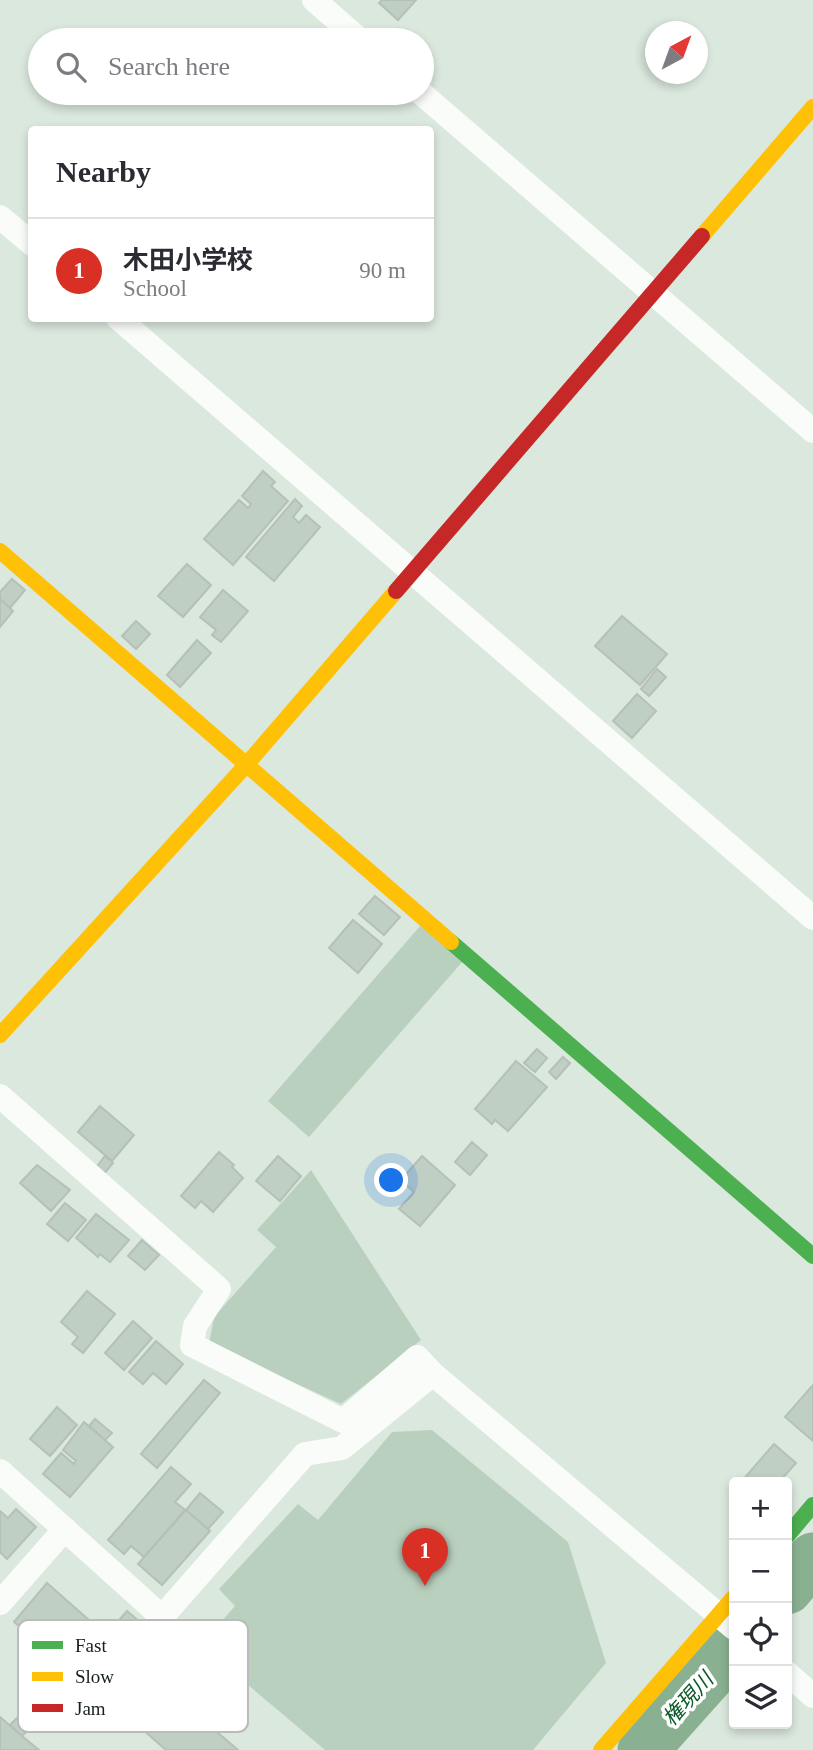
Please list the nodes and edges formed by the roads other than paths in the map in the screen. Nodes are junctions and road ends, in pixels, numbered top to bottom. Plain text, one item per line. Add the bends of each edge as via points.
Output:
1 (313, 0) edge
2 (346, 28) edge
3 (434, 104) edge
4 (813, 107) edge
5 (0, 217) edge
6 (28, 241) edge
7 (652, 293) junction
8 (123, 322) edge
9 (813, 430) edge
10 (0, 551) edge
11 (412, 571) junction
12 (247, 764) junction
13 (813, 918) edge
14 (0, 1035) edge
15 (0, 1096) edge
16 (813, 1256) edge
17 (433, 1374) junction
18 (0, 1471) edge
19 (813, 1505) edge
20 (65, 1529) junction
21 (792, 1530) edge
22 (0, 1603) edge
23 (729, 1613) edge
24 (792, 1677) edge
25 (813, 1696) edge
26 (601, 1750) edge

1 - 2 street
3 - 7 street
4 - 7 street
5 - 6 street
7 - 9 street
7 - 11 street
8 - 11 street
10 - 12 street
11 - 12 street
11 - 13 street
12 - 14 street
12 - 16 street
15 - 17 street via 219,1289 195,1326 192,1345 343,1421 417,1357
17 - 20 street via 342,1448 304,1454 162,1617
17 - 23 street
18 - 20 street
19 - 21 street
20 - 22 street
23 - 26 street
24 - 25 street

